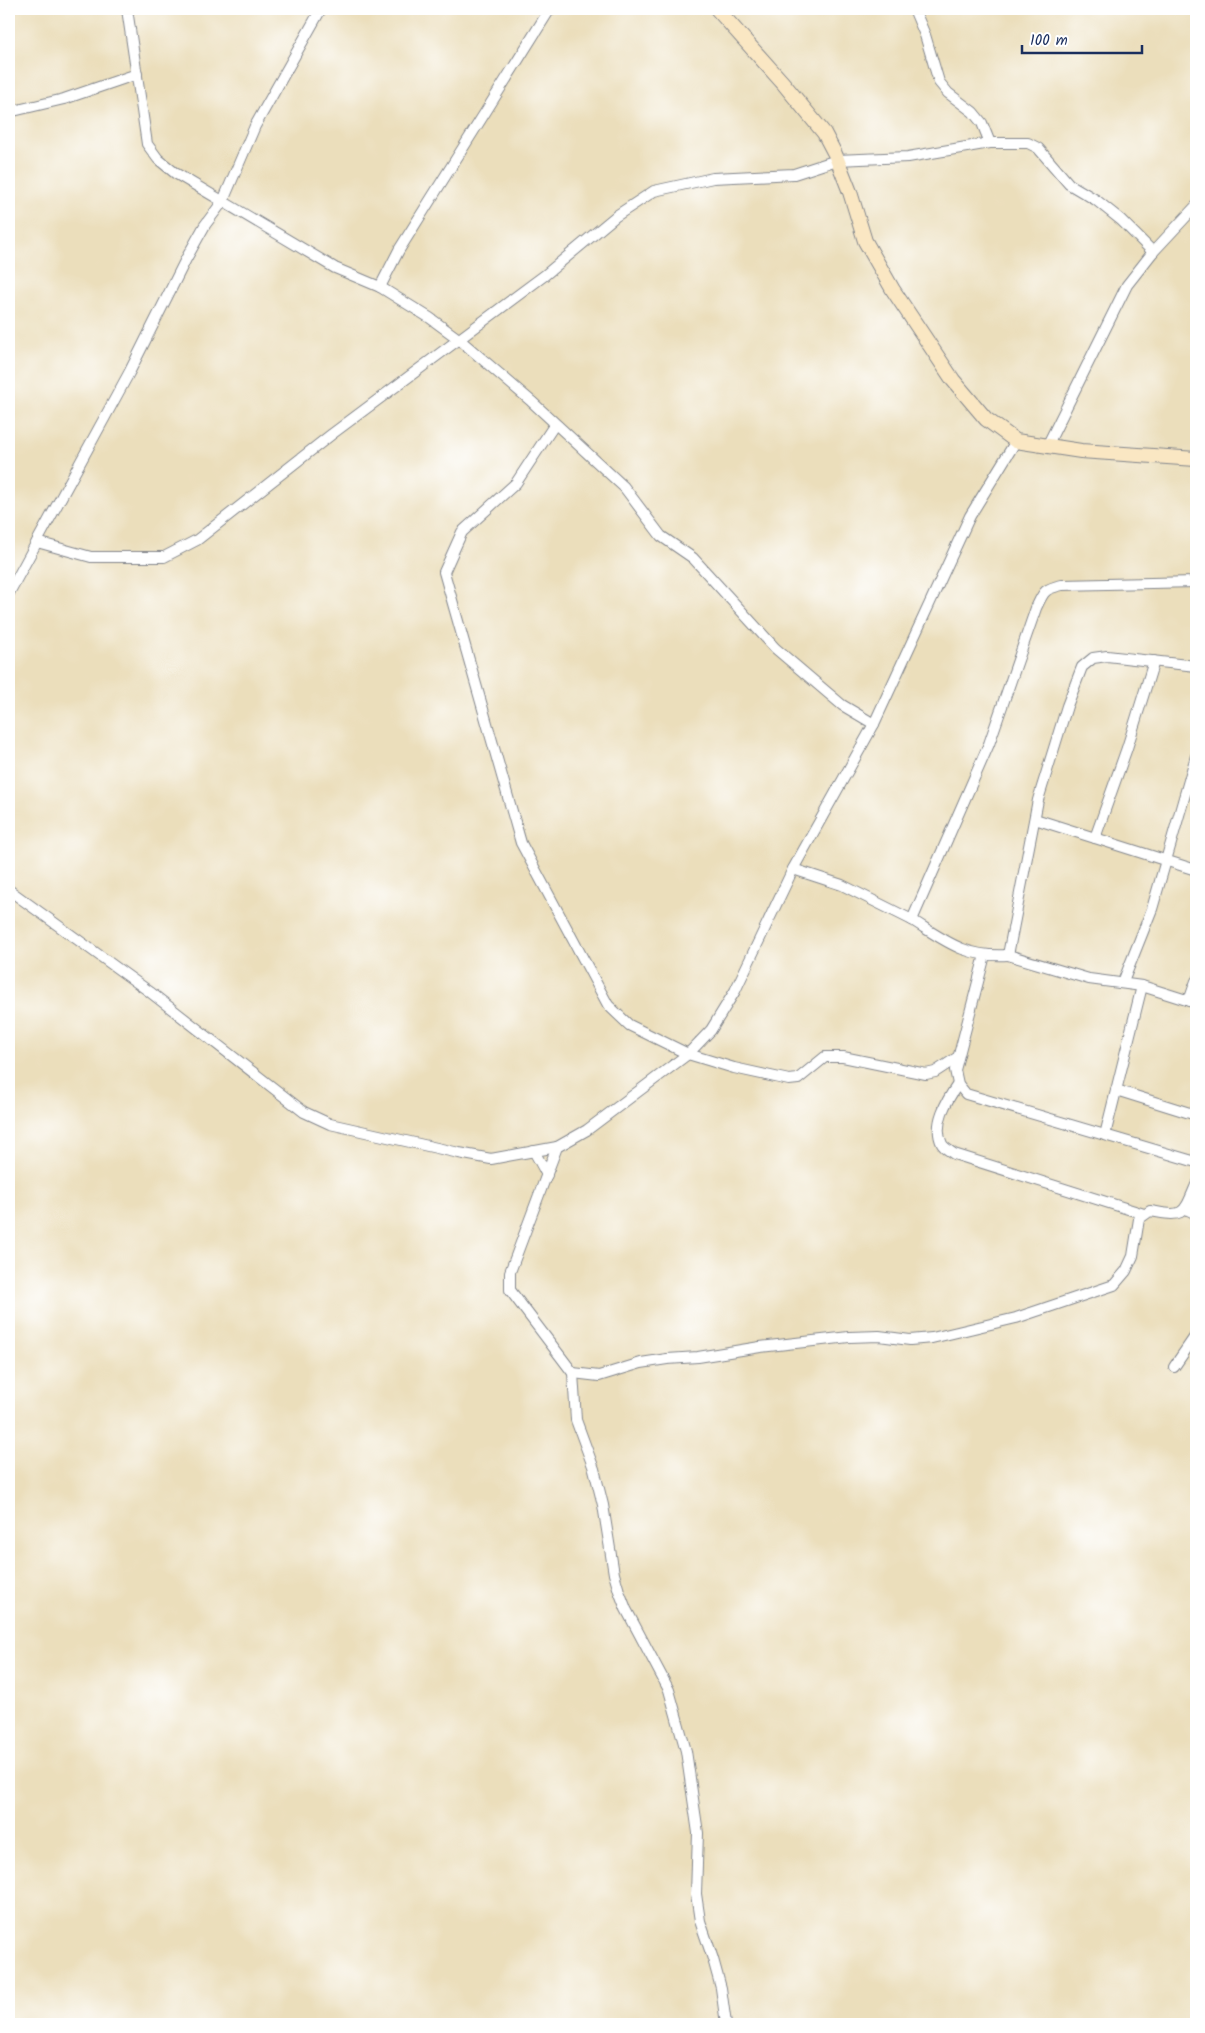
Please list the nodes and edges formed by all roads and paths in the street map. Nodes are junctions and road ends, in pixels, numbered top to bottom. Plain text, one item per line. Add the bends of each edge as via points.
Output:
1 (128, 9) edge
2 (320, 9) edge
3 (550, 9) edge
4 (717, 9) edge
5 (914, 9) edge
6 (137, 74) junction
7 (9, 112) edge
8 (990, 143) junction
9 (837, 160) junction
10 (222, 201) junction
11 (1196, 206) edge
12 (1153, 252) junction
13 (380, 287) junction
14 (460, 340) junction
15 (555, 424) junction
16 (1016, 442) junction
17 (1047, 446) junction
18 (1196, 459) edge
19 (37, 542) junction
20 (1196, 582) edge
21 (9, 593) edge
22 (1154, 661) junction
23 (1196, 666) edge
24 (874, 724) junction
25 (1196, 756) edge
26 (1035, 819) junction
27 (1095, 838) junction
28 (1167, 861) junction
29 (793, 868) junction
30 (1196, 870) edge
31 (9, 890) edge
32 (912, 920) junction
33 (1008, 954) junction
34 (985, 955) junction
35 (1196, 981) edge
36 (1123, 982) junction
37 (1142, 986) junction
38 (1193, 1002) edge
39 (688, 1054) junction
40 (958, 1057) junction
41 (958, 1084) junction
42 (1116, 1090) junction
43 (1196, 1115) edge
44 (1105, 1135) junction
45 (557, 1147) junction
46 (534, 1151) junction
47 (1196, 1162) edge
48 (546, 1175) junction
49 (1196, 1185) edge
50 (1186, 1209) junction
51 (1144, 1214) junction
52 (1196, 1214) edge
53 (1196, 1335) edge
54 (1174, 1367) dead end
55 (573, 1373) junction
56 (726, 2024) edge

1 - 6 street
2 - 10 street via 255,126
3 - 13 street via 399,250
4 - 9 street via 824,134
5 - 8 street via 939,82 948,94 973,112 982,123
6 - 7 street via 64,99
6 - 10 street via 148,144 158,159
8 - 9 street via 908,157
8 - 12 street via 1028,143 1038,148 1069,184 1121,220
9 - 14 street via 794,174 713,178 654,191 616,216
9 - 16 street via 865,240 893,290 953,380 986,419
10 - 13 street via 335,268
10 - 19 street via 205,225
11 - 12 street
12 - 17 street via 1127,285
13 - 14 street
14 - 15 street
14 - 19 street via 332,434 197,540 164,557 91,557
15 - 24 street via 624,487 661,536 693,558 775,648 842,705
15 - 39 street via 516,483 462,532 444,572 521,843 608,1005 629,1025
16 - 17 street
16 - 24 street via 966,524
17 - 18 street
19 - 21 street
20 - 32 street via 1062,585 1043,592 989,744
22 - 23 street
22 - 26 street via 1107,656 1093,658 1082,667 1044,781
22 - 27 street
24 - 29 street
25 - 28 street
26 - 27 street
26 - 33 street
27 - 28 street
28 - 30 street
28 - 36 street
29 - 32 street via 842,885
29 - 39 street via 735,991 711,1030
31 - 46 street via 150,992 304,1112 330,1124 492,1159
32 - 34 street via 968,952
33 - 34 street
33 - 36 street via 1090,979
34 - 40 street
35 - 38 street
36 - 37 street
37 - 38 street
37 - 42 street
39 - 40 street via 789,1080 798,1079 826,1057 843,1057 926,1074
39 - 45 street via 587,1130
40 - 41 street via 955,1070
41 - 44 street via 966,1094
41 - 51 street via 941,1117 939,1132 942,1146 954,1154
42 - 43 street
42 - 44 street
44 - 47 street
45 - 46 street
45 - 48 street
46 - 48 street
48 - 55 street via 508,1281 510,1290
49 - 50 street
50 - 51 street via 1173,1215 1150,1211
50 - 52 street
51 - 55 street via 1139,1219 1133,1256 1126,1272 1114,1285 1016,1318 932,1338 848,1337 641,1362 599,1376
53 - 54 street
55 - 56 street via 576,1420 603,1504 619,1591 669,1690 686,1751 698,1833 697,1903 721,1988

